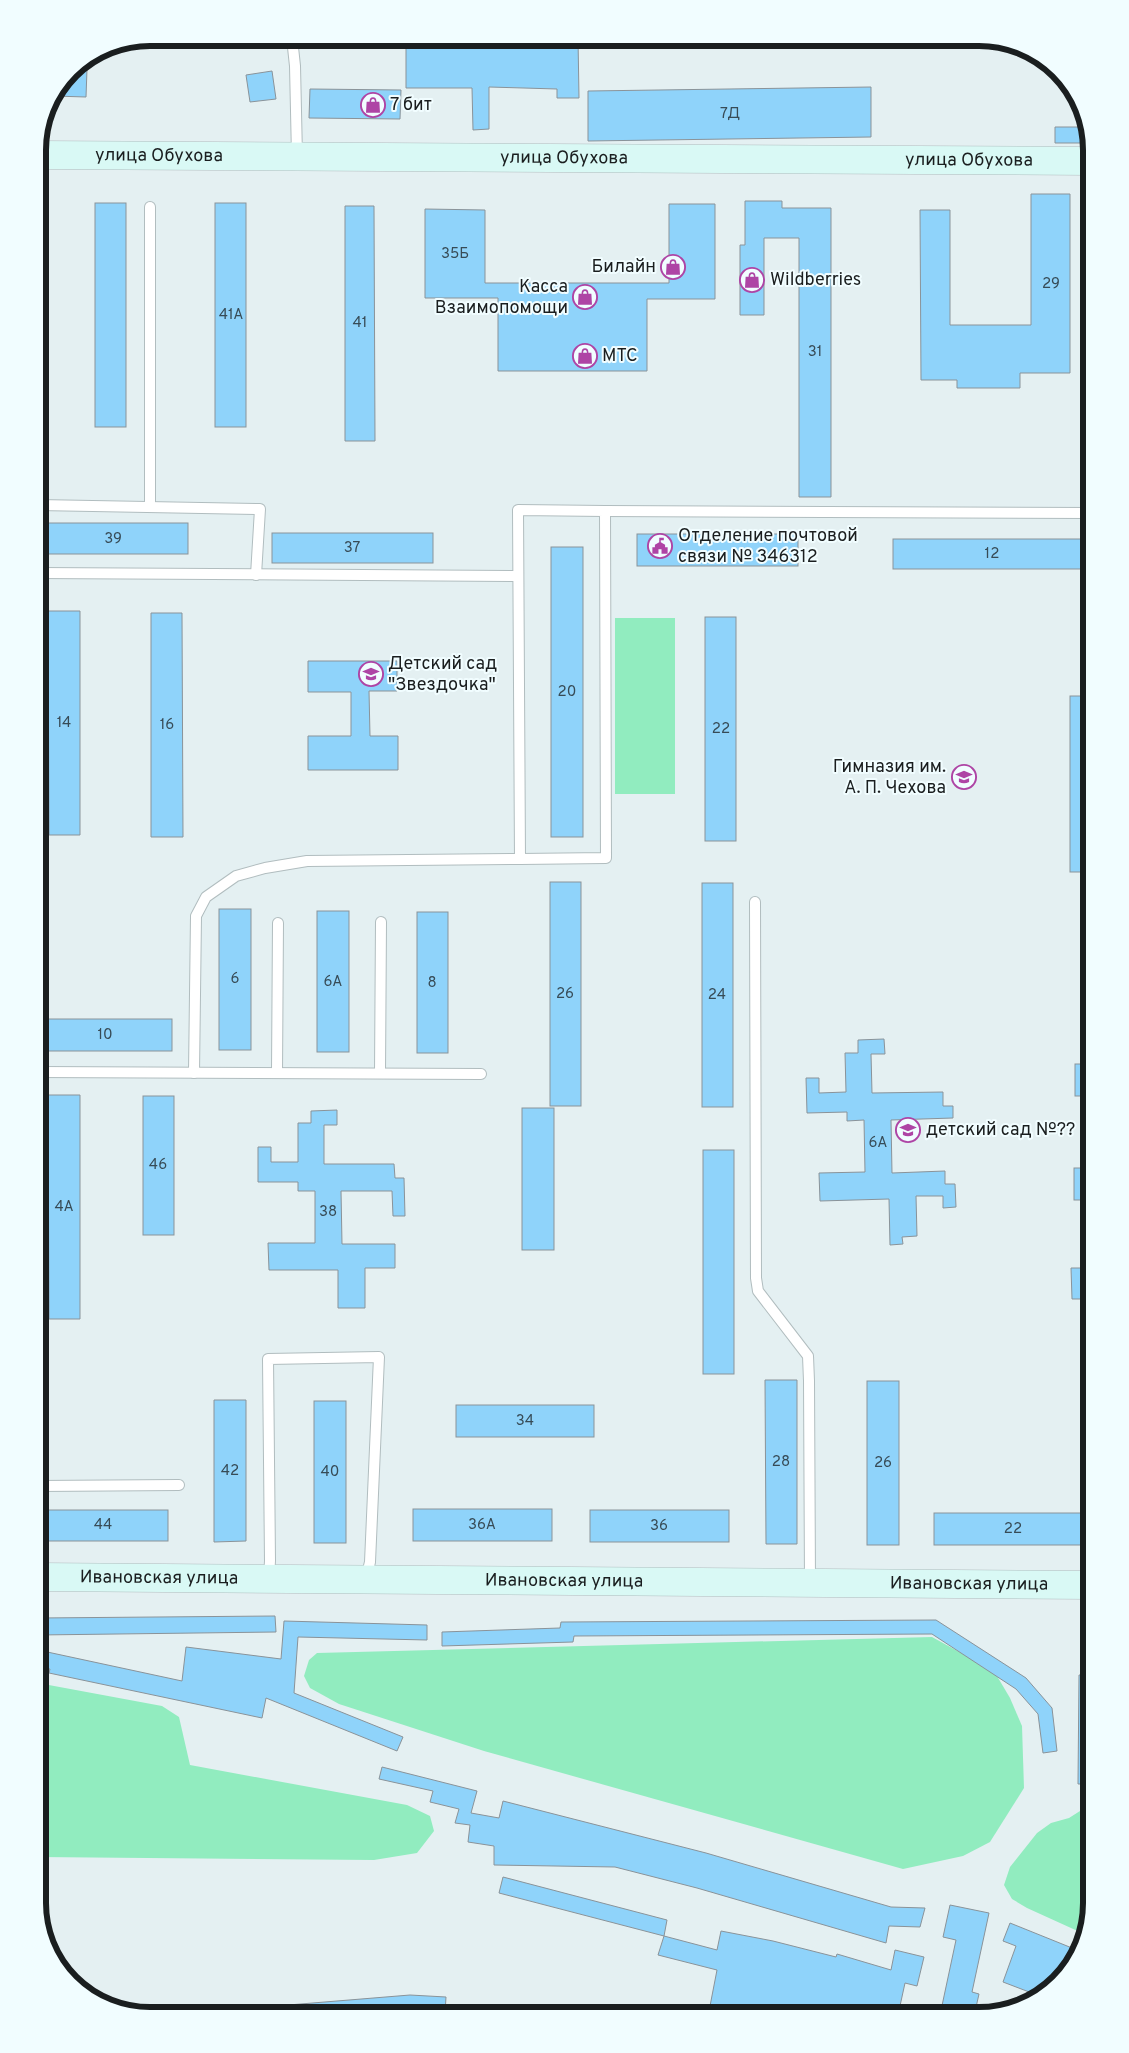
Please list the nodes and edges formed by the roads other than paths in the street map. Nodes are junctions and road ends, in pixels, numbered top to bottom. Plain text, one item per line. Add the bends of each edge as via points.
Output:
1 (293, 46) edge
2 (46, 155) edge
3 (297, 157) junction
4 (1083, 161) edge
5 (150, 207) dead end
6 (46, 505) edge
7 (150, 507) junction
8 (606, 511) junction
9 (1083, 513) edge
10 (46, 573) edge
11 (256, 575) junction
12 (518, 576) junction
13 (520, 859) junction
14 (755, 902) dead end
15 (381, 922) dead end
16 (278, 923) dead end
17 (46, 1072) edge
18 (194, 1073) junction
19 (277, 1073) junction
20 (380, 1073) junction
21 (481, 1074) dead end
22 (179, 1485) dead end
23 (46, 1486) edge
24 (46, 1577) edge
25 (269, 1579) junction
26 (366, 1579) junction
27 (810, 1583) junction
28 (1083, 1585) edge

1 - 3 lane
2 - 3 street, улица Обухова
3 - 4 street, улица Обухова
5 - 7 lane
6 - 7 lane
7 - 11 lane via 260,509
8 - 9 lane
8 - 12 lane via 518,510
8 - 13 lane via 606,858
10 - 11 lane
11 - 12 lane
12 - 13 lane
13 - 18 lane via 307,861 236,876 206,897 196,916
14 - 27 lane via 756,1278 758,1291 808,1356
15 - 20 lane
16 - 19 lane
17 - 18 lane
18 - 19 lane
19 - 20 lane
20 - 21 lane
22 - 23 lane
24 - 25 street, Ивановская улица
25 - 26 street, Ивановская улица
25 - 26 lane via 268,1359 379,1357 370,1562
26 - 27 street, Ивановская улица
27 - 28 street, Ивановская улица

